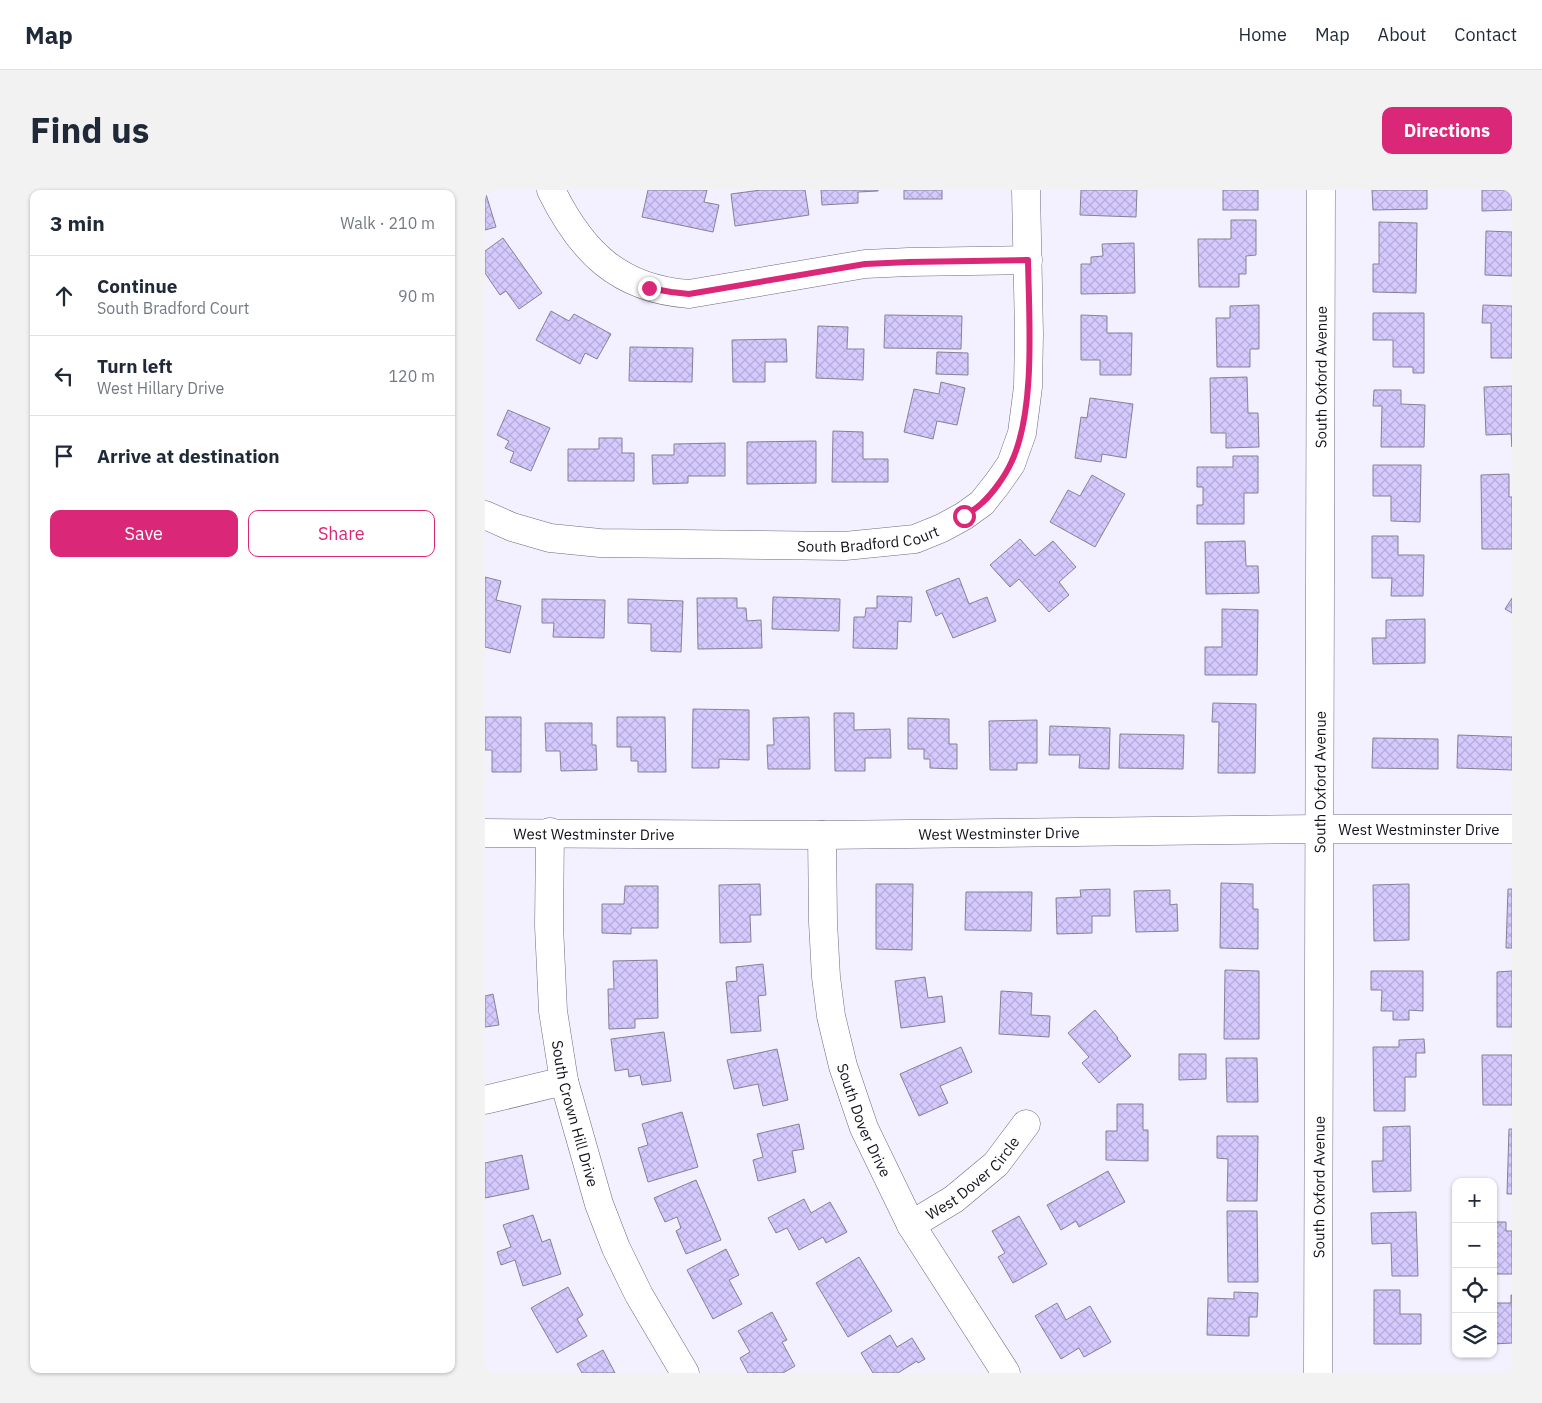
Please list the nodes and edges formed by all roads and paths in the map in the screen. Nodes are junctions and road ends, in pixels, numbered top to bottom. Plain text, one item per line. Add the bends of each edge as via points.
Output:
1 (551, 190) edge
2 (1026, 190) edge
3 (1321, 190) edge
4 (1028, 260) junction
5 (485, 515) edge
6 (1320, 829) junction
7 (1512, 829) edge
8 (485, 832) edge
9 (550, 832) junction
10 (822, 835) junction
11 (563, 1081) junction
12 (485, 1100) edge
13 (1026, 1124) dead end
14 (911, 1225) junction
15 (685, 1373) edge
16 (1006, 1373) edge
17 (1318, 1373) edge

1 - 4 street via 567,220 601,261 649,288 671,292 689,294 865,264
2 - 4 street, South Bradford Court
3 - 6 street, South Oxford Avenue
4 - 5 street, South Bradford Court via 1028,387 1022,434 1011,464 982,503 942,528 915,539 845,546 600,543 550,538
6 - 7 street, West Westminster Drive
6 - 10 street, West Westminster Drive
6 - 17 street, South Oxford Avenue
8 - 9 street, West Westminster Drive
9 - 10 street, West Westminster Drive
9 - 11 street, South Crown Hill Drive via 549,926 553,1011
10 - 14 street, South Dover Drive via 823,922 831,1016 843,1066 864,1128
11 - 12 street
11 - 15 street, South Crown Hill Drive via 599,1204 616,1248 639,1295
13 - 14 street, West Dover Circle via 996,1164 954,1199
14 - 16 street, South Dover Drive

